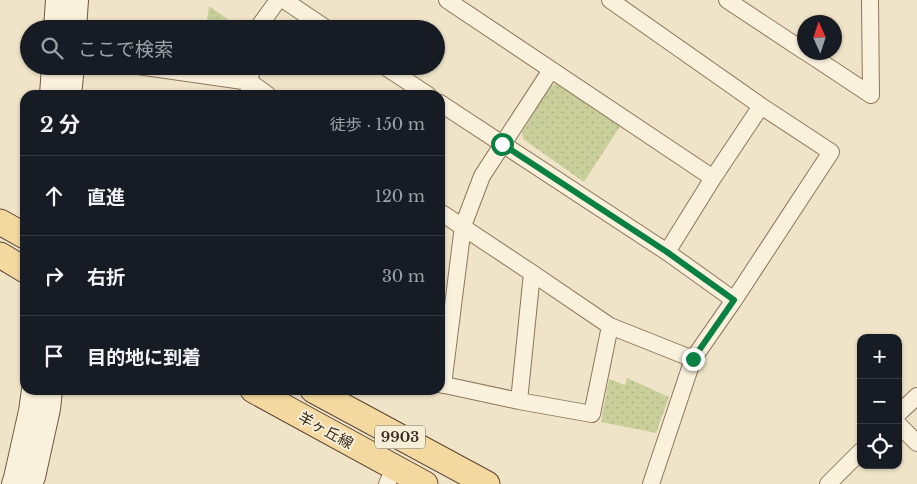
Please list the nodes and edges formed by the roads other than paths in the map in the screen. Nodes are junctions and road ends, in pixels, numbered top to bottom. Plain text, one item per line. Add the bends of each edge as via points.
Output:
1 (57, 0) edge
2 (77, 0) edge
3 (278, 0) edge
4 (284, 0) edge
5 (447, 0) edge
6 (610, 0) edge
7 (727, 0) edge
8 (870, 0) edge
9 (56, 20) edge
10 (76, 20) edge
11 (264, 20) edge
12 (314, 20) edge
13 (797, 47) edge
14 (817, 60) edge
15 (551, 70) junction
16 (52, 75) edge
17 (72, 75) edge
18 (205, 75) edge
19 (398, 75) edge
20 (250, 81) edge
21 (51, 90) edge
22 (71, 90) edge
23 (262, 90) edge
24 (420, 90) edge
25 (445, 106) edge
26 (761, 106) junction
27 (502, 144) junction
28 (713, 178) junction
29 (445, 215) edge
30 (0, 222) edge
31 (463, 226) junction
32 (20, 233) edge
33 (667, 252) junction
34 (0, 255) edge
35 (20, 267) edge
36 (532, 273) junction
37 (734, 300) junction
38 (610, 326) junction
39 (693, 359) junction
40 (445, 361) edge
41 (445, 385) edge
42 (32, 395) edge
43 (50, 395) edge
44 (261, 395) edge
45 (322, 395) edge
46 (917, 396) edge
47 (518, 401) junction
48 (902, 410) edge
49 (902, 428) edge
50 (917, 443) edge
51 (857, 456) edge
52 (391, 476) edge
53 (835, 482) edge
54 (13, 484) edge
55 (31, 484) edge
56 (425, 484) edge
57 (487, 484) edge
58 (651, 484) edge

1 - 9 main road
2 - 10 main road
3 - 11 street
4 - 12 street
5 - 15 street
6 - 26 street
7 - 13 street
8 - 14 street via 871,95
15 - 27 street
15 - 28 street
16 - 21 main road
17 - 22 main road
18 - 20 street
19 - 24 street
20 - 23 street
25 - 27 street
26 - 28 street
26 - 37 street via 831,152
27 - 31 street via 482,176
27 - 33 street
28 - 33 street
29 - 31 street
30 - 32 main road
31 - 36 street
31 - 40 street
33 - 37 street
34 - 35 main road
36 - 38 street
36 - 47 street
37 - 39 street
38 - 39 street
38 - 47 street via 592,414
39 - 58 street
41 - 47 street
42 - 54 main road
43 - 55 main road
44 - 52 main road, 羊ヶ丘線 / 9903
45 - 57 main road, 羊ヶ丘線 / 9903
46 - 48 street
49 - 50 street
51 - 53 street
52 - 56 main road, 羊ヶ丘線 / 9903

